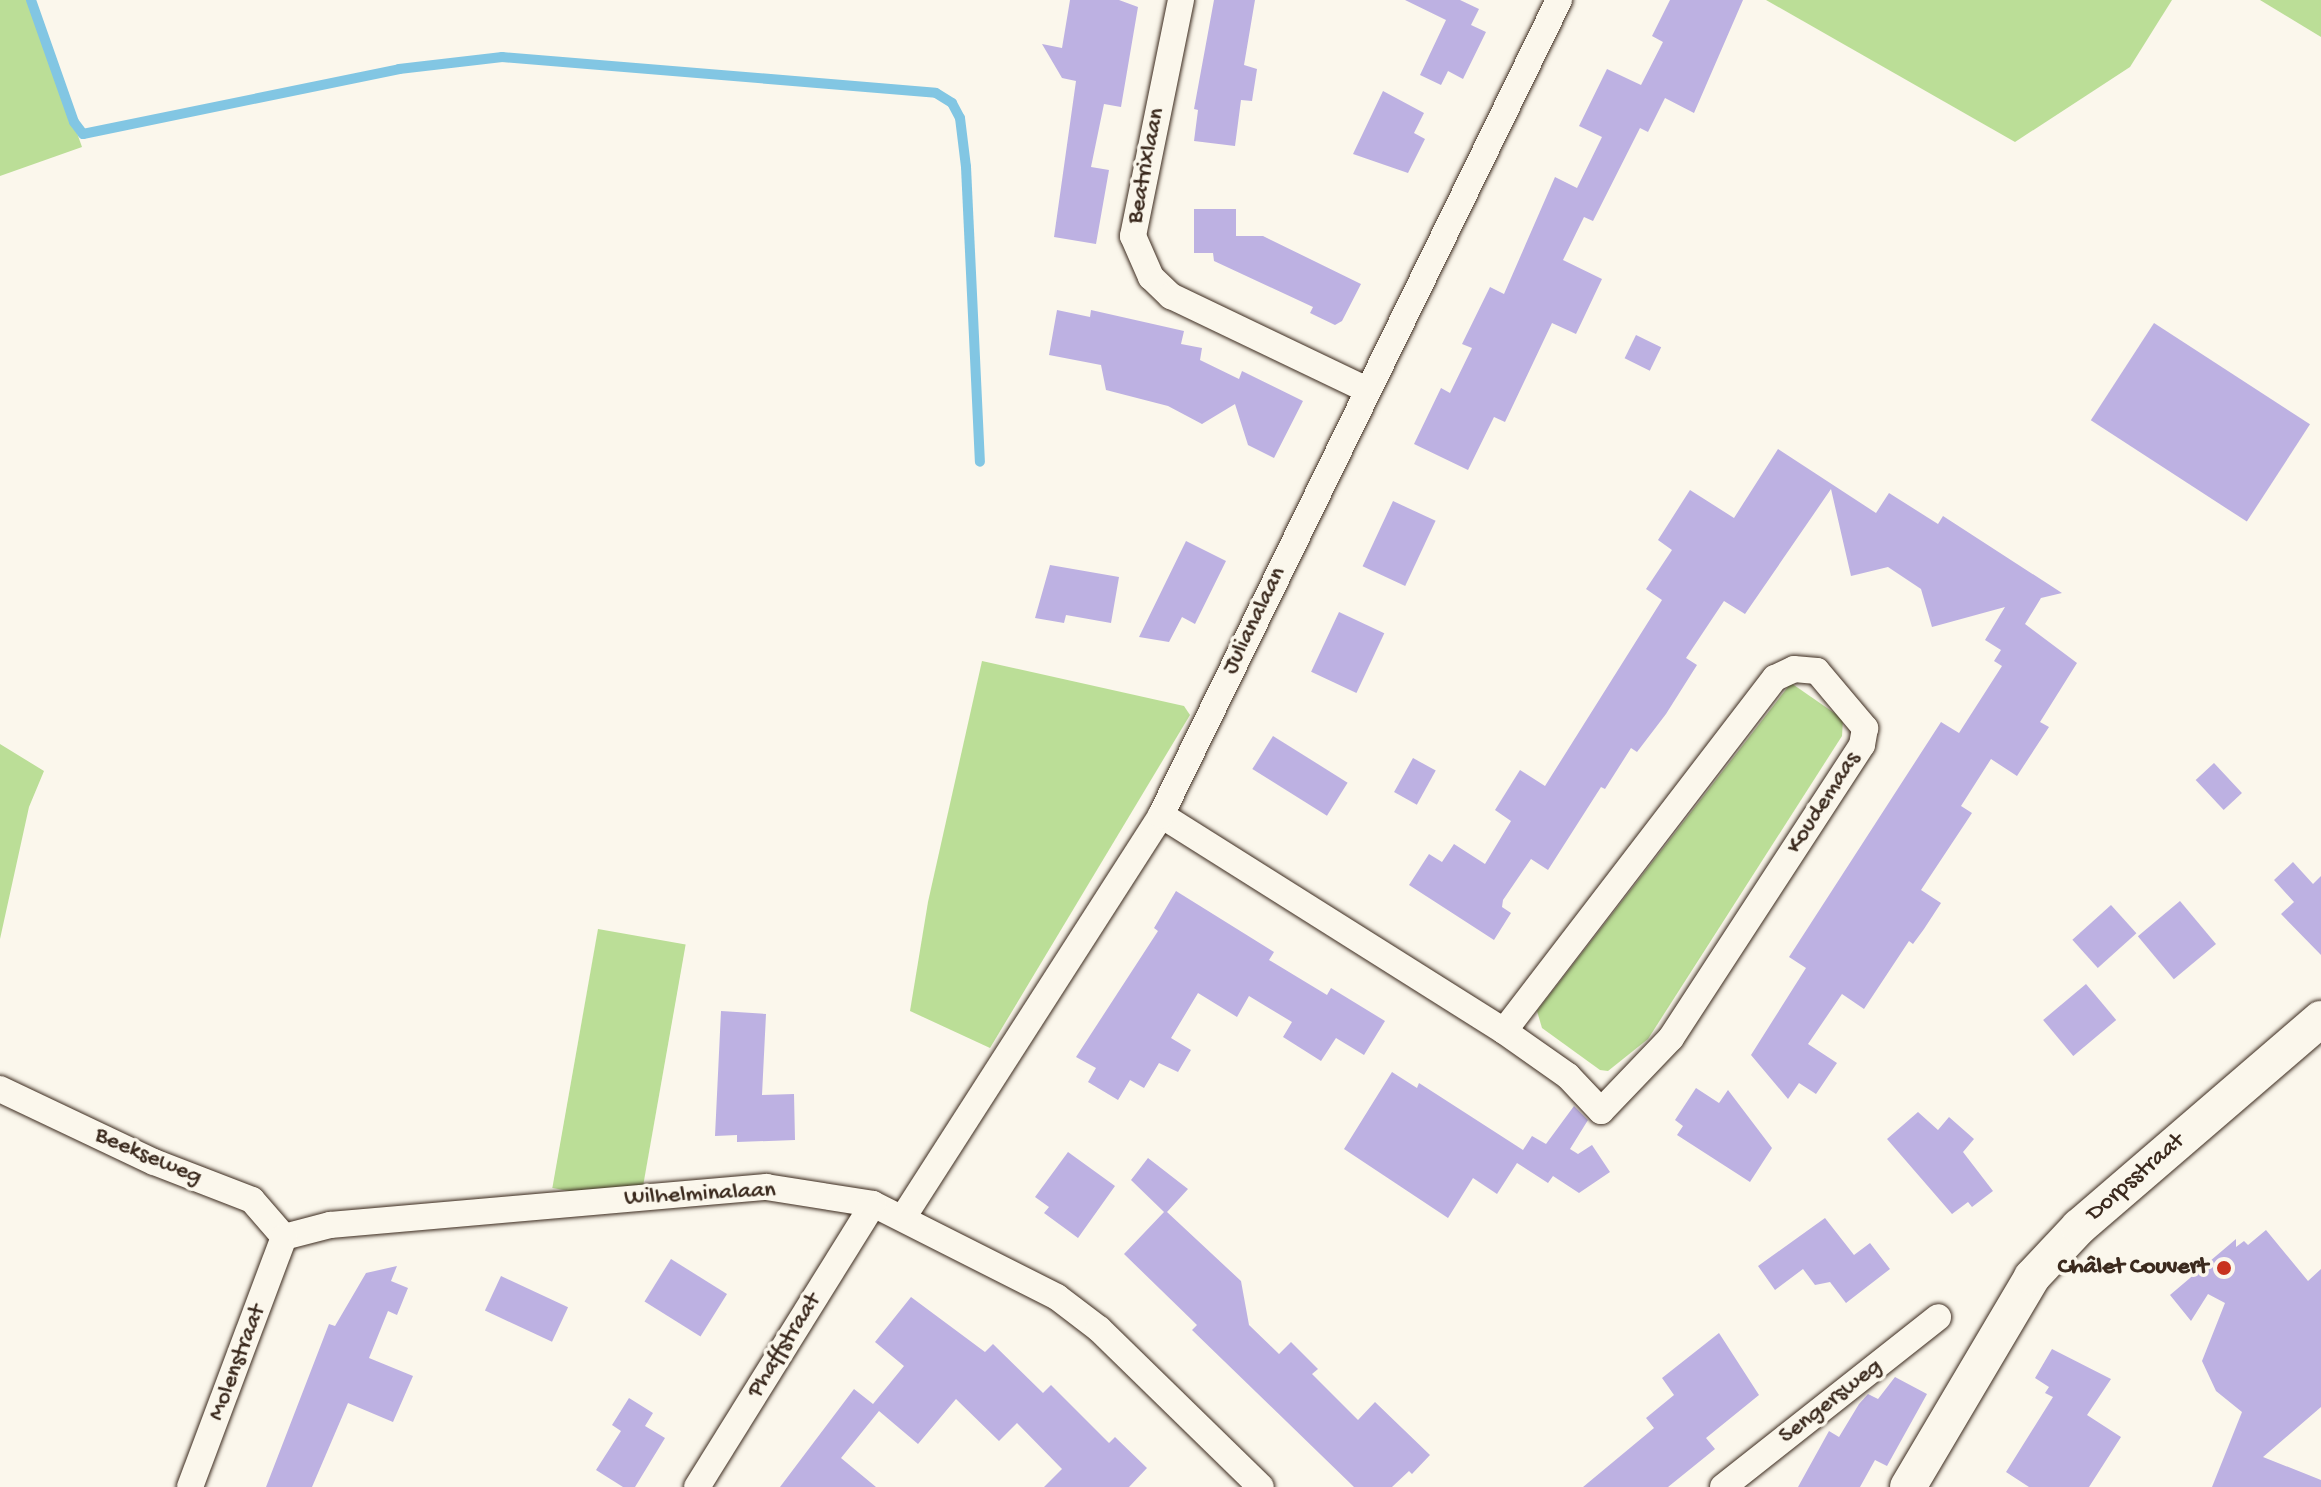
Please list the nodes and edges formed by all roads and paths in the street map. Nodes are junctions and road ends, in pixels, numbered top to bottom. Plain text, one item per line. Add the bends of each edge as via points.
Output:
1 (1181, 0) edge
2 (1559, 0) edge
3 (1367, 390) junction
4 (1161, 815) junction
5 (2321, 1019) edge
6 (1504, 1031) junction
7 (0, 1089) edge
8 (873, 1204) junction
9 (904, 1216) junction
10 (284, 1237) junction
11 (1938, 1317) dead end
12 (703, 1484) edge
13 (190, 1487) edge
14 (1261, 1487) edge
15 (1723, 1487) edge
16 (1908, 1487) edge

1 - 3 street, Beatrixlaan via 1133,236 1151,277 1171,296
2 - 3 street, Julianalaan
3 - 4 street, Julianalaan
4 - 6 street, Koudemaas
4 - 9 street, Julianalaan
5 - 16 street, Dorpsstraat via 2079,1227 2032,1277
6 - 6 street, Koudemaas via 1775,678 1794,669 1817,671 1854,709 1865,728 1862,745 1671,1038 1601,1111 1568,1076
7 - 10 street, Beekseweg via 154,1162 252,1200
8 - 9 street, Wilhelminalaan
8 - 10 street, Wilhelminalaan via 766,1187 345,1224
8 - 12 street, Phaffstraat
9 - 14 street, Wilhelminalaan via 1068,1305
10 - 13 street, Molenstraat
11 - 15 street, Sengersweg

